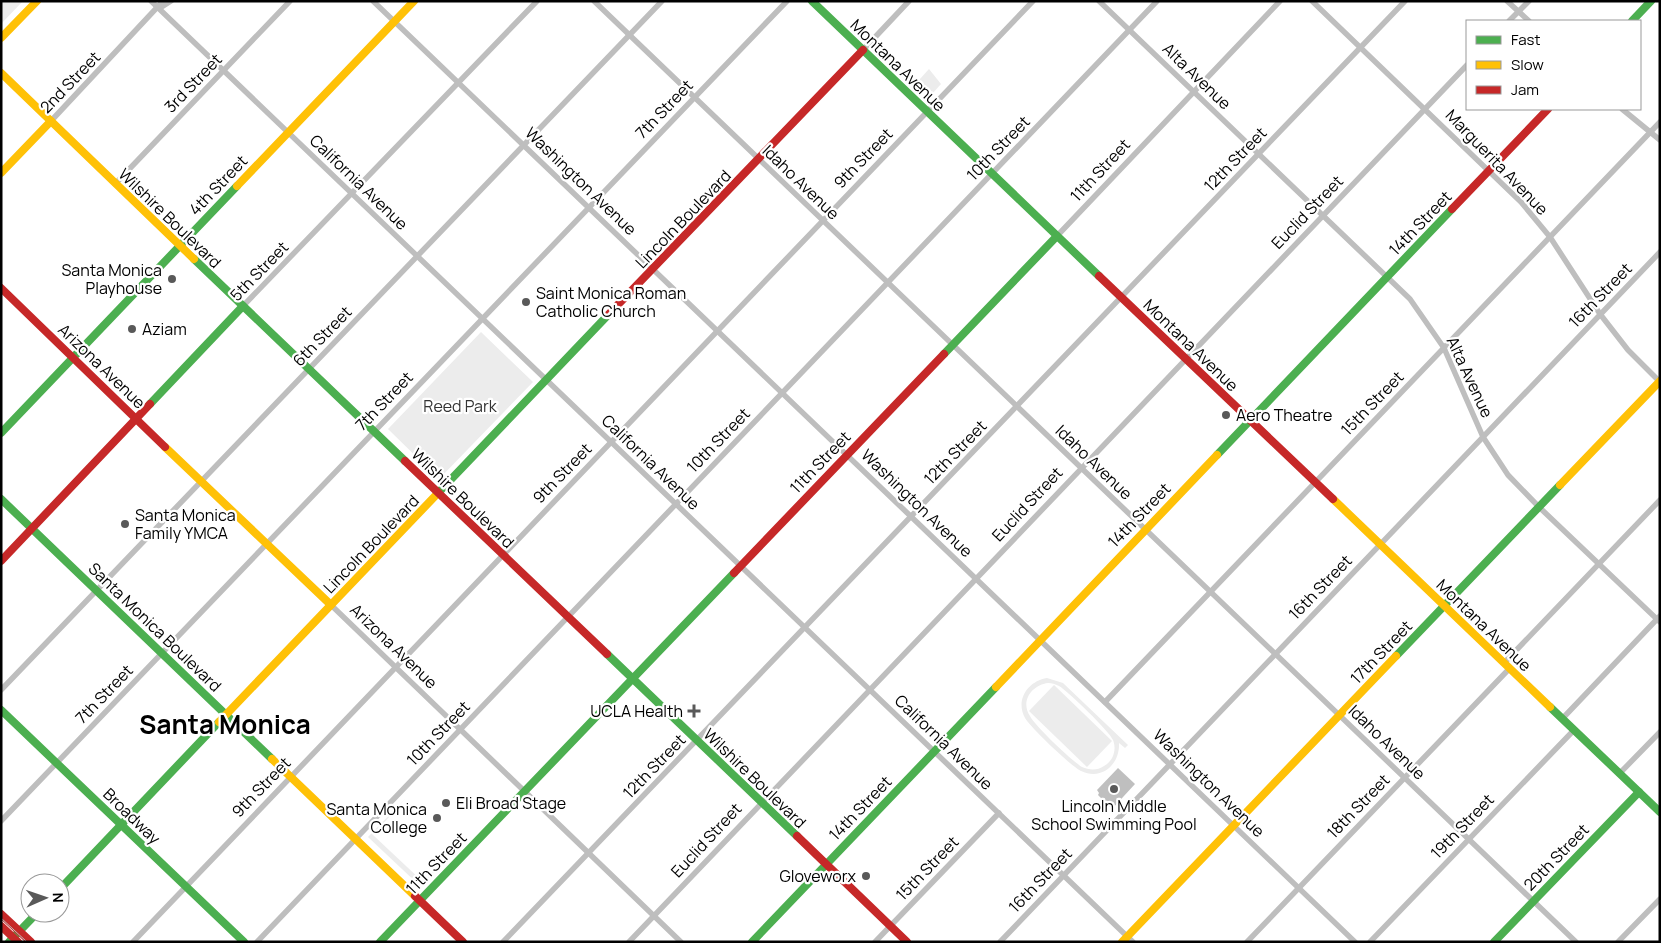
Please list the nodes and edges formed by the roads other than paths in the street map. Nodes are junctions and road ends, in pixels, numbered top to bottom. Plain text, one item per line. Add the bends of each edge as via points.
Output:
1 (37, 1) edge
2 (151, 1) edge
3 (163, 1) edge
4 (171, 1) edge
5 (290, 1) edge
6 (373, 1) edge
7 (414, 1) edge
8 (537, 1) edge
9 (594, 1) edge
10 (662, 1) edge
11 (787, 1) edge
12 (812, 1) edge
13 (909, 1) edge
14 (1033, 1) edge
15 (1099, 1) edge
16 (1157, 1) edge
17 (1280, 1) edge
18 (1312, 1) edge
19 (1405, 1) edge
20 (1507, 1) edge
21 (1529, 1) edge
22 (1651, 1) edge
23 (158, 9) junction
24 (1518, 12) junction
25 (1510, 20) edge
26 (1528, 20) edge
27 (1633, 20) edge
28 (395, 21) junction
29 (1129, 30) junction
30 (629, 36) junction
31 (1, 38) edge
32 (1361, 47) junction
33 (863, 50) junction
34 (1466, 66) edge
35 (224, 71) junction
36 (1, 73) edge
37 (459, 83) junction
38 (1194, 91) junction
39 (694, 98) junction
40 (1425, 109) junction
41 (1547, 110) edge
42 (1623, 110) edge
43 (927, 112) junction
44 (51, 122) junction
45 (1660, 122) edge
46 (288, 132) junction
47 (1650, 133) junction
48 (1660, 140) edge
49 (524, 145) junction
50 (1259, 154) junction
51 (758, 160) junction
52 (1490, 170) junction
53 (1, 173) edge
54 (992, 174) junction
55 (115, 184) junction
56 (353, 194) junction
57 (588, 207) junction
58 (1323, 215) junction
59 (822, 221) junction
60 (1056, 236) junction
61 (1550, 237) junction
62 (180, 245) junction
63 (1660, 252) edge
64 (417, 256) junction
65 (654, 269) junction
66 (1388, 277) junction
67 (887, 283) junction
68 (1, 288) edge
69 (1121, 298) junction
70 (243, 306) junction
71 (1600, 314) junction
72 (482, 319) junction
73 (717, 330) junction
74 (952, 345) junction
75 (1444, 348) junction
76 (73, 357) junction
77 (1186, 359) junction
78 (309, 370) junction
79 (546, 380) junction
80 (1660, 382) edge
81 (782, 393) junction
82 (1017, 407) junction
83 (137, 419) junction
84 (1250, 420) junction
85 (374, 432) junction
86 (1, 433) edge
87 (1482, 437) junction
88 (611, 442) junction
89 (847, 454) junction
90 (1080, 468) junction
91 (200, 482) junction
92 (1316, 484) junction
93 (438, 493) junction
94 (1, 499) edge
95 (1660, 500) edge
96 (676, 504) junction
97 (1539, 507) junction
98 (912, 516) junction
99 (32, 529) junction
100 (1145, 529) junction
101 (265, 544) junction
102 (1380, 544) junction
103 (502, 555) junction
104 (1, 561) edge
105 (1598, 564) junction
106 (740, 566) junction
107 (975, 578) junction
108 (97, 590) junction
109 (1210, 593) junction
110 (332, 605) junction
111 (1444, 606) junction
112 (568, 618) junction
113 (1659, 619) edge
114 (805, 628) junction
115 (1041, 640) junction
116 (162, 653) junction
117 (1274, 654) junction
118 (1507, 666) junction
119 (396, 667) junction
120 (631, 678) junction
121 (1, 690) edge
122 (870, 690) junction
123 (1105, 702) junction
124 (1, 710) edge
125 (226, 715) junction
126 (1339, 715) junction
127 (1562, 718) junction
128 (460, 729) junction
129 (1574, 730) junction
130 (1660, 732) edge
131 (697, 741) junction
132 (934, 751) junction
133 (57, 762) junction
134 (1170, 764) junction
135 (1619, 774) junction
136 (291, 776) junction
137 (1404, 778) junction
138 (524, 790) junction
139 (1639, 792) junction
140 (760, 802) junction
141 (1660, 812) edge
142 (998, 813) junction
143 (1, 821) edge
144 (121, 824) junction
145 (1234, 826) junction
146 (355, 839) junction
147 (1469, 839) junction
148 (589, 853) junction
149 (826, 864) junction
150 (1063, 875) junction
151 (70, 878) edge
152 (185, 886) junction
153 (1299, 888) junction
154 (1660, 899) edge
155 (419, 900) junction
156 (1532, 901) junction
157 (1, 914) edge
158 (654, 916) junction
159 (28, 923) edge
160 (1, 926) edge
161 (890, 926) junction
162 (20, 931) junction
163 (13, 940) edge
164 (1128, 940) edge
165 (31, 942) edge
166 (132, 942) edge
167 (244, 942) edge
168 (257, 942) edge
169 (380, 942) edge
170 (462, 942) edge
171 (503, 942) edge
172 (628, 942) edge
173 (682, 942) edge
174 (752, 942) edge
175 (875, 942) edge
176 (907, 942) edge
177 (1000, 942) edge
178 (1247, 942) edge
179 (1355, 942) edge
180 (1370, 942) edge
181 (1494, 942) edge
182 (1576, 942) edge
183 (1618, 942) edge

1 - 31 street
2 - 23 street, California Avenue
3 - 23 street, 2nd Street
4 - 23 street, 2nd Street
5 - 35 street, 3rd Street
6 - 28 street, Washington Avenue
7 - 28 street, 4th Street
8 - 37 street, 5th Street
9 - 30 street, Idaho Avenue
10 - 30 street, 6th Street
11 - 39 street, 7th Street
12 - 33 street, Montana Avenue
13 - 33 street, Lincoln Boulevard
14 - 43 street, 9th Street
15 - 29 street, Alta Avenue
16 - 29 street, 10th Street
17 - 38 street, 11th Street
18 - 32 street, Marguerita Avenue
19 - 32 street, 12th Street
20 - 24 street
21 - 24 street
22 - 27 street
23 - 35 street, California Avenue
23 - 44 street, 2nd Street
24 - 25 street
24 - 26 street
28 - 37 street, Washington Avenue
28 - 46 street, 4th Street
29 - 38 street, Alta Avenue
29 - 54 street, 10th Street
30 - 39 street, Idaho Avenue
30 - 49 street, 6th Street
32 - 40 street, Marguerita Avenue
32 - 50 street, 12th Street
33 - 43 street, Montana Avenue
33 - 51 street, Lincoln Boulevard
34 - 40 street, Euclid Street
35 - 46 street, California Avenue
35 - 55 street, 3rd Street
36 - 44 street, Wilshire Boulevard
37 - 49 street, Washington Avenue
37 - 56 street, 5th Street
38 - 50 street, Alta Avenue
38 - 60 street, 11th Street
39 - 51 street, Idaho Avenue
39 - 57 street, 7th Street
40 - 52 street, Marguerita Avenue
40 - 58 street, Euclid Street
41 - 52 street, 14th Street
42 - 47 street
43 - 54 street, Montana Avenue
43 - 59 street, 9th Street
44 - 53 street, 2nd Street
44 - 55 street, Wilshire Boulevard
45 - 47 street, 15th Street
46 - 56 street, California Avenue
46 - 62 street, 4th Street
47 - 48 street
47 - 61 street, 15th Street
49 - 57 street, Washington Avenue
49 - 64 street, 6th Street
50 - 58 street, Alta Avenue
50 - 69 street, 12th Street
51 - 59 street, Idaho Avenue
51 - 65 street, Lincoln Boulevard
52 - 61 street, Marguerita Avenue
52 - 66 street, 14th Street
54 - 60 street, Montana Avenue
54 - 67 street, 10th Street
55 - 62 street, Wilshire Boulevard
56 - 64 street, California Avenue
56 - 70 street, 5th Street
57 - 65 street, Washington Avenue
57 - 72 street, 7th Street
58 - 66 street, Alta Avenue
58 - 77 street, Euclid Street
59 - 67 street, Idaho Avenue
59 - 73 street, 9th Street
60 - 69 street, Montana Avenue
60 - 74 street, 11th Street
61 - 71 street, Marguerita Avenue
61 - 75 street, 15th Street
62 - 70 street, Wilshire Boulevard
62 - 76 street, 4th Street
63 - 71 street, 16th Street
64 - 72 street, California Avenue
64 - 78 street, 6th Street
65 - 73 street, Washington Avenue
65 - 79 street, Lincoln Boulevard
66 - 75 street, Alta Avenue via 1419,310
66 - 84 street, 14th Street
67 - 74 street, Idaho Avenue
67 - 81 street, 10th Street
68 - 76 street, Arizona Avenue
69 - 77 street, Montana Avenue
69 - 82 street, 12th Street
70 - 78 street, Wilshire Boulevard
70 - 83 street, 5th Street
71 - 80 street, Marguerita Avenue via 1628,350
71 - 87 street, 16th Street
72 - 79 street, California Avenue
72 - 85 street, 7th Street
73 - 81 street, Washington Avenue
73 - 88 street, 9th Street
74 - 82 street, Idaho Avenue
74 - 89 street, 11th Street
75 - 87 street, Alta Avenue
75 - 92 street, 15th Street
76 - 83 street, Arizona Avenue
76 - 86 street, 4th Street
77 - 84 street, Montana Avenue
77 - 90 street, Euclid Street
78 - 85 street, Wilshire Boulevard
78 - 91 street, 6th Street
79 - 88 street, California Avenue
79 - 93 street, Lincoln Boulevard
80 - 97 street, 17th Street
81 - 89 street, Washington Avenue
81 - 96 street, 10th Street
82 - 90 street, Idaho Avenue
82 - 98 street, 12th Street
83 - 91 street, Arizona Avenue
83 - 99 street, 5th Street
84 - 92 street, Montana Avenue
84 - 100 street, 14th Street
85 - 93 street, Wilshire Boulevard
85 - 101 street, 7th Street
87 - 97 street, Alta Avenue via 1508,475
87 - 102 street, 16th Street
88 - 96 street, California Avenue
88 - 103 street, 9th Street
89 - 98 street, Washington Avenue
89 - 106 street, 11th Street
90 - 100 street, Idaho Avenue
90 - 107 street, Euclid Street
91 - 101 street, Arizona Avenue
91 - 108 street, 6th Street
92 - 102 street, Montana Avenue
92 - 109 street, 15th Street
93 - 103 street, Wilshire Boulevard
93 - 110 street, Lincoln Boulevard
94 - 99 street, Santa Monica Boulevard
95 - 105 street, 18th Street
96 - 106 street, California Avenue
96 - 112 street, 10th Street
97 - 105 street, Alta Avenue
97 - 111 street, 17th Street
98 - 107 street, Washington Avenue
98 - 114 street, 12th Street
99 - 104 street, 5th Street
99 - 108 street, Santa Monica Boulevard
100 - 109 street, Idaho Avenue
100 - 115 street, 14th Street
101 - 110 street, Arizona Avenue
101 - 116 street, 7th Street
102 - 111 street, Montana Avenue
102 - 117 street, 16th Street
103 - 112 street, Wilshire Boulevard
103 - 119 street, 9th Street
105 - 113 street, Alta Avenue
105 - 118 street, 18th Street
106 - 114 street, California Avenue
106 - 120 street, 11th Street
107 - 115 street, Washington Avenue
107 - 122 street, Euclid Street
108 - 116 street, Santa Monica Boulevard
108 - 121 street, 6th Street
109 - 117 street, Idaho Avenue
109 - 123 street, 15th Street
110 - 119 street, Arizona Avenue
110 - 125 street, Lincoln Boulevard
111 - 118 street, Montana Avenue
111 - 126 street, 17th Street
112 - 120 street, Wilshire Boulevard
112 - 128 street, 10th Street
113 - 127 street
114 - 122 street, California Avenue
114 - 131 street, 12th Street
115 - 123 street, Washington Avenue
115 - 132 street, 14th Street
116 - 125 street, Santa Monica Boulevard
116 - 133 street, 7th Street
117 - 126 street, Idaho Avenue
117 - 134 street, 16th Street
118 - 127 street, Montana Avenue
118 - 137 street, 18th Street
119 - 128 street, Arizona Avenue
119 - 136 street, 9th Street
120 - 131 street, Wilshire Boulevard
120 - 138 street, 11th Street
122 - 132 street, California Avenue
122 - 140 street, Euclid Street
123 - 134 street, Washington Avenue
124 - 133 street, Broadway
125 - 136 street, Santa Monica Boulevard
125 - 144 street, Lincoln Boulevard
126 - 137 street, Idaho Avenue
126 - 145 street, 17th Street
127 - 129 street, Montana Avenue
128 - 138 street, Arizona Avenue
128 - 146 street, 10th Street
129 - 135 street, Montana Avenue
129 - 147 street, 19th Street
130 - 135 street
131 - 140 street, Wilshire Boulevard
131 - 148 street, 12th Street
132 - 142 street, California Avenue
132 - 149 street, 14th Street
133 - 143 street, 7th Street
133 - 144 street, Broadway
134 - 145 street, Washington Avenue
134 - 150 street, 16th Street
135 - 139 street, Montana Avenue
136 - 146 street, Santa Monica Boulevard
136 - 152 street, 9th Street
137 - 147 street, Idaho Avenue
137 - 153 street, 18th Street
138 - 148 street, Arizona Avenue
138 - 155 street, 11th Street
139 - 141 street, Montana Avenue
139 - 156 street, 20th Street
140 - 149 street, Wilshire Boulevard
140 - 158 street, Euclid Street
142 - 150 street, California Avenue
142 - 161 street, 15th Street
144 - 151 street, Lincoln Boulevard
144 - 152 street, Broadway
145 - 153 street, Washington Avenue
145 - 164 street, 17th Street
146 - 155 street, Santa Monica Boulevard
146 - 168 street, 10th Street
147 - 156 street, Idaho Avenue
147 - 180 street, 19th Street
148 - 158 street, Arizona Avenue
148 - 171 street, 12th Street
149 - 161 street, Wilshire Boulevard
149 - 174 street, 14th Street
150 - 164 street, California Avenue
150 - 177 street, 16th Street
152 - 166 street, 9th Street
152 - 167 street, Broadway
153 - 178 street, 18th Street
153 - 179 street, Washington Avenue
154 - 183 street
155 - 169 street, 11th Street
155 - 170 street, Santa Monica Boulevard
156 - 181 street, 20th Street
156 - 182 street, Idaho Avenue
157 - 162 street
158 - 172 street, Euclid Street
158 - 173 street, Arizona Avenue
159 - 162 street
160 - 163 street
161 - 175 street, 15th Street
161 - 176 street, Wilshire Boulevard
162 - 163 street
162 - 165 street

